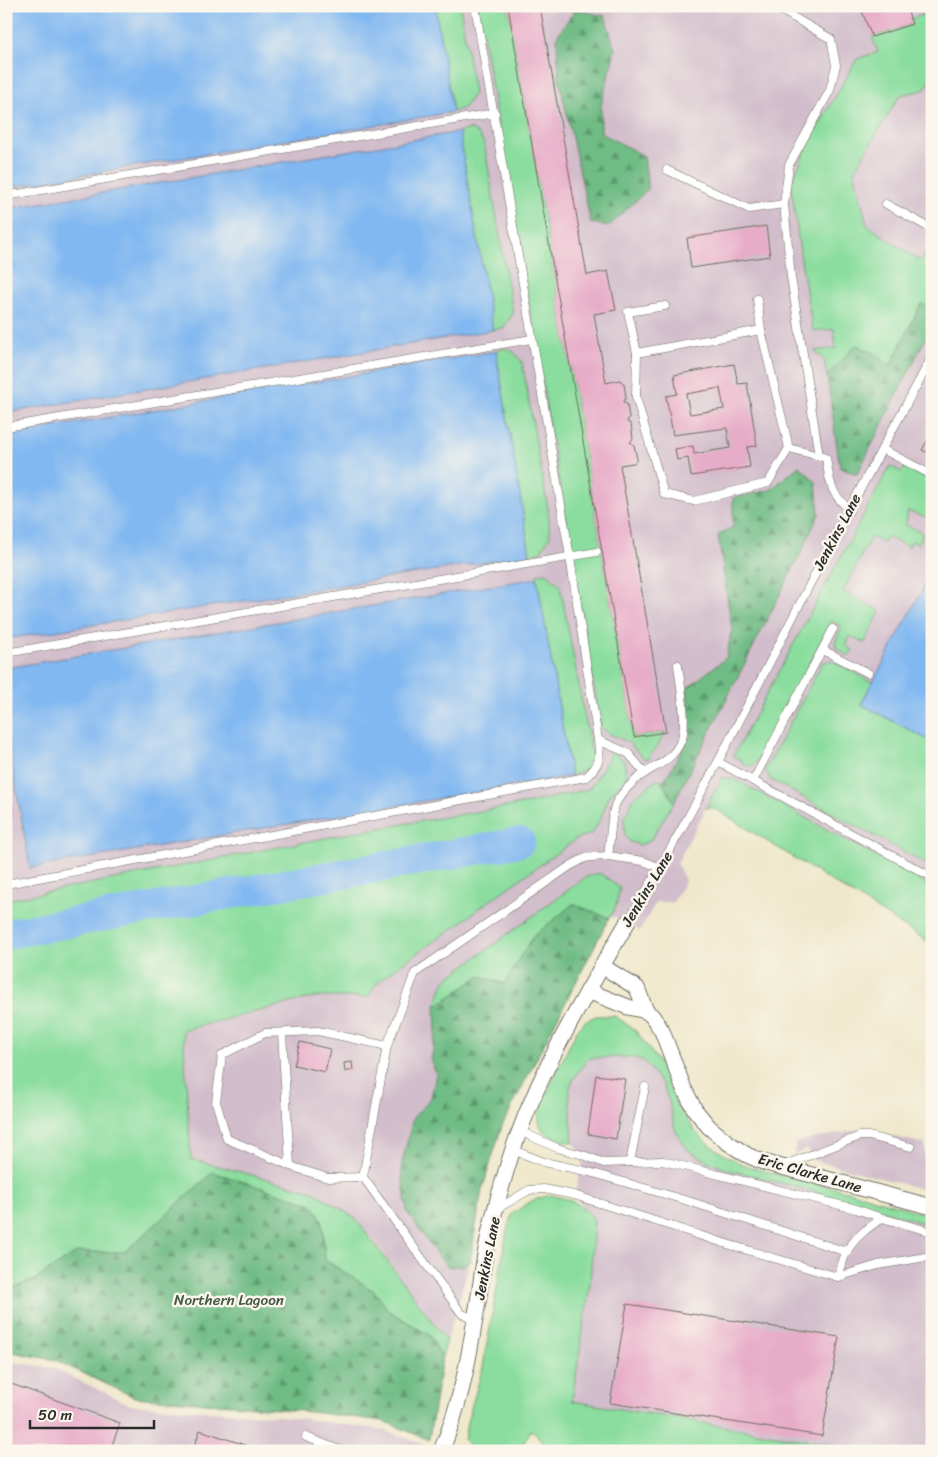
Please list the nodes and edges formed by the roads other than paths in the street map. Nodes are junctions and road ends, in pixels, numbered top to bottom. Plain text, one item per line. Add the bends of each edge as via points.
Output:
1 (475, 6) edge
2 (774, 6) edge
3 (495, 113) junction
4 (667, 170) dead end
5 (6, 196) edge
6 (784, 204) junction
7 (886, 204) dead end
8 (932, 229) edge
9 (756, 299) dead end
10 (665, 306) dead end
11 (761, 330) junction
12 (532, 339) junction
13 (637, 353) junction
14 (932, 357) edge
15 (6, 427) edge
16 (789, 448) junction
17 (882, 449) junction
18 (819, 456) junction
19 (932, 475) edge
20 (849, 509) junction
21 (597, 552) dead end
22 (570, 557) junction
23 (833, 629) dead end
24 (823, 650) junction
25 (6, 653) edge
26 (678, 665) dead end
27 (868, 673) dead end
28 (598, 740) junction
29 (718, 762) junction
30 (645, 773) junction
31 (753, 781) junction
32 (608, 856) junction
33 (661, 868) junction
34 (932, 877) edge
35 (6, 884) edge
36 (627, 923) joint
37 (602, 966) junction
38 (588, 991) junction
39 (646, 1011) junction
40 (282, 1033) junction
41 (387, 1046) junction
42 (645, 1086) dead end
43 (520, 1131) junction
44 (910, 1147) dead end
45 (513, 1150) junction
46 (630, 1162) junction
47 (290, 1165) junction
48 (780, 1166) junction
49 (362, 1177) junction
50 (932, 1207) edge
51 (495, 1210) junction
52 (882, 1218) junction
53 (932, 1232) edge
54 (847, 1252) junction
55 (932, 1256) edge
56 (838, 1277) junction
57 (476, 1319) junction
58 (306, 1437) dead end
59 (342, 1451) edge
60 (441, 1451) edge

1 - 3 lane
2 - 6 lane via 830,39 836,65 830,90 789,165
3 - 5 lane
3 - 12 lane
4 - 6 lane via 749,209
6 - 18 lane via 791,277
7 - 8 lane
9 - 11 lane
10 - 13 lane via 628,312
11 - 13 lane
11 - 16 lane
12 - 15 lane
12 - 22 lane
13 - 16 lane via 636,398 664,494 694,501 768,483
14 - 17 lane, Jenkins Lane
16 - 18 lane
17 - 19 lane
17 - 20 lane, Jenkins Lane
18 - 20 lane via 826,458 831,488
20 - 29 lane, Jenkins Lane
21 - 22 lane
22 - 25 lane
22 - 28 lane
23 - 24 lane
24 - 27 lane
24 - 31 lane
26 - 30 lane via 684,723 682,740 662,764
28 - 30 lane via 628,753
28 - 35 lane via 597,768 586,777
29 - 31 lane
29 - 33 lane, Jenkins Lane
30 - 32 lane via 630,785 616,804
31 - 34 lane
32 - 33 lane via 643,861
32 - 41 lane via 590,857 570,866 415,973
33 - 36 lane, Jenkins Lane
36 - 37 street, Jenkins Lane
37 - 38 street, Jenkins Lane
37 - 39 street, Eric Clarke Lane via 637,988
38 - 39 street
38 - 43 street, Jenkins Lane via 553,1054
39 - 48 street, Eric Clarke Lane via 662,1031 684,1089 709,1127 747,1155
40 - 41 lane via 318,1031
40 - 47 lane
40 - 47 lane via 265,1033 222,1055 216,1102 227,1139
41 - 49 lane
42 - 46 lane
43 - 45 street, Jenkins Lane
43 - 46 lane via 557,1148 604,1163
44 - 48 lane via 860,1136
45 - 51 street, Jenkins Lane
45 - 54 lane
46 - 52 lane via 672,1163
47 - 49 lane via 328,1178
48 - 50 street, Eric Clarke Lane
49 - 57 lane via 462,1314
51 - 56 lane via 530,1190 544,1188
51 - 57 street, Jenkins Lane
52 - 53 lane
52 - 54 lane via 856,1239
54 - 56 lane
55 - 56 lane via 878,1265
57 - 60 street, Jenkins Lane via 468,1362
58 - 59 lane

